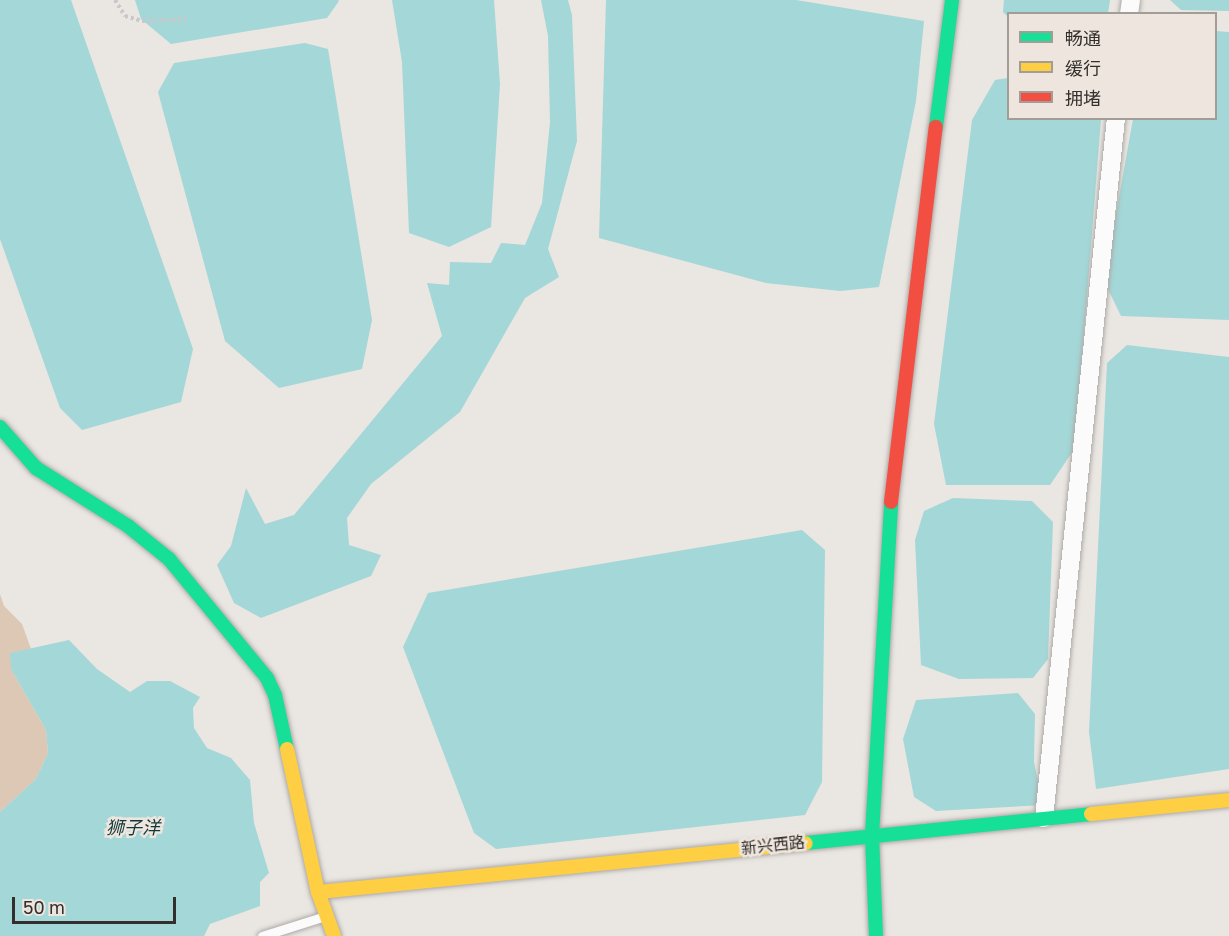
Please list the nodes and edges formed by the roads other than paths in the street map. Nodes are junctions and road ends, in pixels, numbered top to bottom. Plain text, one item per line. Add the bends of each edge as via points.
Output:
1 (952, 0) edge
2 (1116, 120) edge
3 (0, 427) edge
4 (1229, 800) edge
5 (1044, 818) junction
6 (872, 835) junction
7 (318, 892) junction
8 (329, 915) junction
9 (262, 936) edge
10 (334, 936) edge
11 (876, 936) edge

1 - 6 street via 894,454
2 - 5 street
3 - 7 street via 36,468 128,526 169,559 267,678 275,694
4 - 5 street, 新兴西路
5 - 6 street, 新兴西路
6 - 7 street, 新兴西路
6 - 11 street
7 - 8 street
8 - 9 lane
8 - 10 street

